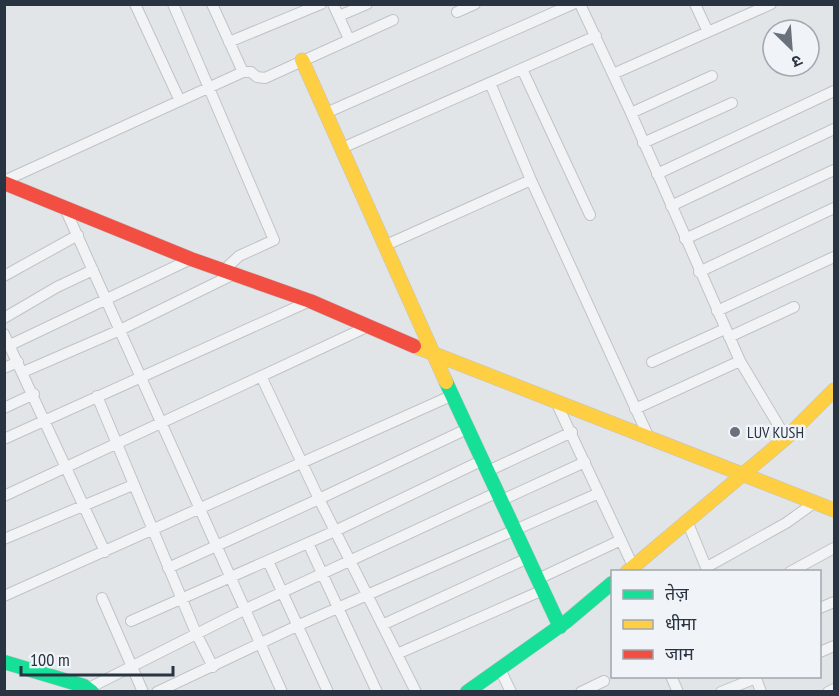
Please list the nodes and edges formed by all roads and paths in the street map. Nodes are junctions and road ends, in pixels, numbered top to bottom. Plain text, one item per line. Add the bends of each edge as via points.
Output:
1 (135, 4) edge
2 (173, 4) edge
3 (212, 4) edge
4 (321, 4) edge
5 (333, 4) edge
6 (367, 4) edge
7 (475, 4) edge
8 (573, 4) edge
9 (580, 4) edge
10 (695, 4) edge
11 (771, 4) edge
12 (457, 12) dead end
13 (339, 16) junction
14 (393, 20) dead end
15 (708, 32) junction
16 (596, 36) junction
17 (349, 39) junction
18 (229, 42) junction
19 (302, 60) junction
20 (522, 69) junction
21 (243, 72) junction
22 (613, 74) junction
23 (712, 76) dead end
24 (490, 83) junction
25 (211, 87) junction
26 (834, 91) edge
27 (180, 101) junction
28 (732, 103) dead end
29 (326, 113) junction
30 (631, 113) junction
31 (834, 129) edge
32 (643, 143) junction
33 (342, 148) junction
34 (834, 170) edge
35 (657, 174) junction
36 (531, 180) junction
37 (4, 182) edge
38 (64, 206) junction
39 (670, 206) junction
40 (834, 208) edge
41 (590, 215) dead end
42 (78, 235) junction
43 (685, 239) junction
44 (386, 245) junction
45 (834, 257) edge
46 (191, 259) junction
47 (93, 270) junction
48 (699, 272) junction
49 (228, 273) junction
50 (4, 276) edge
51 (107, 300) junction
52 (310, 301) junction
53 (794, 307) dead end
54 (717, 311) junction
55 (4, 318) edge
56 (369, 326) junction
57 (120, 330) junction
58 (727, 333) junction
59 (6, 337) edge
60 (431, 353) junction
61 (740, 361) junction
62 (18, 362) junction
63 (652, 362) dead end
64 (4, 368) edge
65 (23, 372) junction
66 (141, 376) junction
67 (261, 376) junction
68 (834, 390) edge
69 (34, 394) junction
70 (453, 395) junction
71 (97, 396) junction
72 (557, 404) junction
73 (4, 408) edge
74 (635, 409) junction
75 (46, 420) junction
76 (163, 422) junction
77 (469, 428) junction
78 (572, 432) junction
79 (786, 438) junction
80 (4, 439) edge
81 (650, 440) junction
82 (116, 443) junction
83 (585, 462) junction
84 (302, 463) junction
85 (486, 465) junction
86 (67, 466) junction
87 (741, 475) junction
88 (134, 485) junction
89 (599, 493) junction
90 (4, 496) edge
91 (500, 496) junction
92 (319, 499) junction
93 (814, 503) junction
94 (84, 505) junction
95 (832, 507) edge
96 (201, 509) junction
97 (687, 521) junction
98 (152, 531) junction
99 (335, 531) junction
100 (516, 531) junction
101 (4, 539) edge
102 (621, 540) junction
103 (308, 543) junction
104 (217, 546) junction
105 (834, 548) edge
106 (105, 552) junction
107 (528, 558) junction
108 (268, 561) junction
109 (350, 562) junction
110 (168, 568) junction
111 (630, 569) edge
112 (708, 569) edge
113 (794, 570) edge
114 (321, 575) junction
115 (231, 578) junction
116 (540, 584) junction
117 (611, 584) edge
118 (282, 592) junction
119 (4, 596) edge
120 (367, 596) junction
121 (102, 598) dead end
122 (182, 599) junction
123 (246, 609) junction
124 (337, 609) junction
125 (131, 621) dead end
126 (299, 625) junction
127 (382, 625) junction
128 (560, 627) junction
129 (196, 633) junction
130 (261, 645) junction
131 (397, 654) junction
132 (4, 662) edge
133 (213, 667) junction
134 (132, 668) junction
135 (500, 669) junction
136 (672, 678) edge
137 (754, 678) edge
138 (604, 681) dead end
139 (834, 689) edge
140 (90, 690) edge
141 (143, 692) edge
142 (157, 692) edge
143 (282, 692) edge
144 (328, 692) edge
145 (377, 692) edge
146 (416, 692) edge
147 (467, 692) edge
148 (511, 692) edge
149 (580, 692) edge
150 (678, 692) edge
151 (721, 692) edge
152 (828, 692) edge

1 - 27 street
2 - 25 street
3 - 18 street
4 - 18 street
5 - 13 street
6 - 13 street
7 - 12 street
8 - 29 street
9 - 16 street
10 - 15 street
11 - 15 street
13 - 17 street
14 - 17 street
15 - 22 street
16 - 20 street
16 - 22 street
17 - 19 street
18 - 21 street
19 - 21 street via 265,78
19 - 29 street
20 - 24 street
20 - 41 street
21 - 25 street
22 - 30 street
23 - 30 street
24 - 33 street
24 - 36 street
25 - 27 street
25 - 49 street via 274,240 239,256
26 - 35 street
27 - 37 street
28 - 32 street
29 - 33 street
30 - 32 street
31 - 39 street
32 - 35 street
33 - 44 street
34 - 43 street
35 - 39 street
36 - 44 street
36 - 74 street
37 - 38 street
38 - 42 street
38 - 46 street
39 - 43 street
40 - 48 street
42 - 47 street
42 - 50 street
43 - 48 street
44 - 60 street
45 - 54 street
46 - 49 street
46 - 51 street
47 - 51 street
47 - 55 street
48 - 54 street
49 - 52 street
49 - 57 street
51 - 57 street
51 - 59 street
52 - 56 street
52 - 66 street
53 - 58 street
54 - 58 street
56 - 60 street
56 - 67 street
57 - 65 street
57 - 66 street
58 - 61 street
58 - 63 street
59 - 62 street
60 - 70 street
60 - 72 street
61 - 74 street
61 - 79 street
62 - 64 street
62 - 65 street
65 - 69 street
66 - 71 street
66 - 76 street
67 - 76 street
67 - 84 street
68 - 79 street
69 - 73 street
69 - 75 street
70 - 77 street
70 - 84 street
71 - 75 street
71 - 82 street
72 - 78 street
72 - 81 street
74 - 81 street
75 - 80 street
75 - 86 street
76 - 82 street
76 - 96 street
77 - 85 street
77 - 92 street
78 - 83 street
78 - 85 street
79 - 87 street
81 - 87 street
82 - 86 street
82 - 88 street
83 - 89 street
83 - 91 street
84 - 92 street
84 - 96 street
85 - 91 street
85 - 99 street
86 - 90 street
86 - 94 street
87 - 93 street
87 - 97 street
88 - 94 street
88 - 98 street
89 - 100 street
89 - 102 street
91 - 100 street
91 - 109 street
92 - 99 street
92 - 104 street
93 - 95 street
93 - 112 street via 786,524
94 - 101 street
94 - 106 street
96 - 98 street
96 - 104 street
97 - 111 street
97 - 112 street
98 - 106 street
98 - 110 street
99 - 103 street
99 - 109 street
100 - 107 street
100 - 120 street
102 - 111 street
102 - 116 street
103 - 108 street
103 - 114 street
104 - 110 street
104 - 115 street
105 - 113 street
106 - 119 street
107 - 116 street
107 - 127 street
108 - 115 street
108 - 118 street
109 - 114 street
109 - 120 street
110 - 122 street
114 - 118 street
114 - 124 street
115 - 122 street
115 - 123 street
116 - 128 street
116 - 131 street
117 - 128 street
118 - 123 street
118 - 126 street
120 - 124 street
120 - 127 street
121 - 134 street
122 - 125 street
122 - 129 street
123 - 129 street
123 - 130 street
124 - 126 street
124 - 145 street
126 - 130 street
126 - 144 street
127 - 131 street
128 - 135 street
129 - 133 street
129 - 134 street
130 - 133 street
130 - 143 street
131 - 146 street
132 - 140 street
133 - 142 street
134 - 140 street
134 - 141 street
135 - 147 street
135 - 148 street
136 - 150 street
137 - 151 street
138 - 149 street
139 - 152 street

